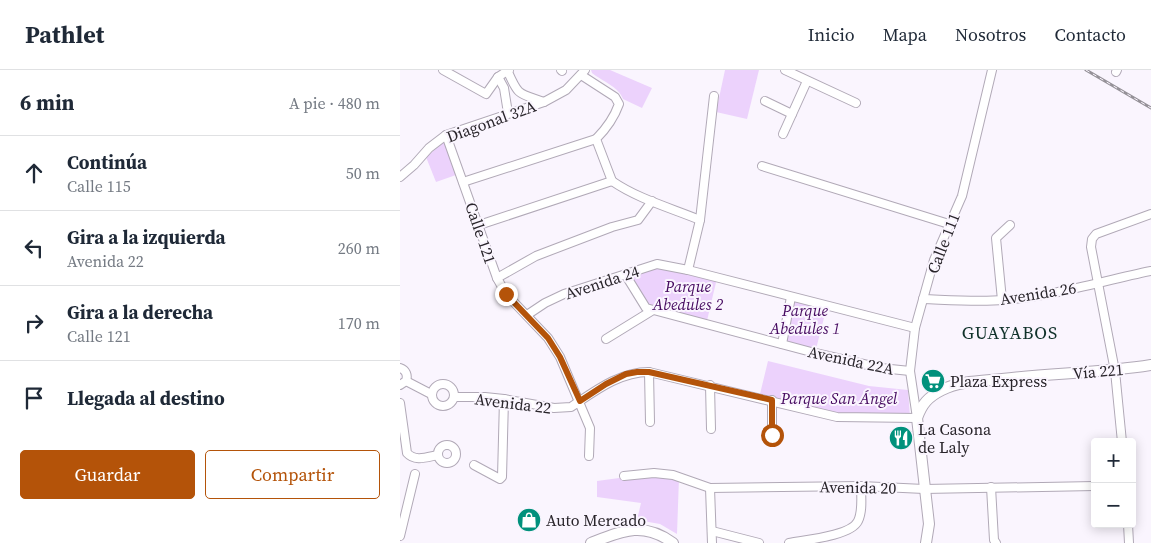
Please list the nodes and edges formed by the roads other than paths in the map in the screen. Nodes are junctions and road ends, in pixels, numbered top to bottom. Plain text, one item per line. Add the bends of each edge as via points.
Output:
1 (443, 70) edge
2 (785, 70) edge
3 (992, 70) edge
4 (508, 71) edge
5 (583, 72) edge
6 (498, 77) junction
7 (807, 81) junction
8 (714, 96) dead end
9 (505, 100) junction
10 (765, 101) dead end
11 (544, 102) junction
12 (856, 104) dead end
13 (508, 114) junction
14 (792, 114) junction
15 (492, 119) junction
16 (783, 134) dead end
17 (446, 135) junction
18 (596, 138) junction
19 (762, 166) dead end
20 (400, 177) edge
21 (612, 181) junction
22 (464, 182) junction
23 (652, 202) junction
24 (1151, 214) edge
25 (700, 220) junction
26 (949, 224) junction
27 (479, 225) junction
28 (1010, 226) dead end
29 (688, 270) junction
30 (1151, 270) edge
31 (626, 274) junction
32 (496, 278) junction
33 (1098, 282) junction
34 (791, 297) junction
35 (923, 299) junction
36 (1002, 300) junction
37 (650, 309) junction
38 (527, 315) junction
39 (915, 328) junction
40 (606, 339) dead end
41 (782, 344) junction
42 (1151, 365) edge
43 (400, 368) edge
44 (910, 371) junction
45 (1115, 371) junction
46 (649, 372) junction
47 (403, 383) edge
48 (710, 385) junction
49 (913, 389) junction
50 (431, 394) junction
51 (454, 397) junction
52 (504, 399) junction
53 (772, 400) junction
54 (926, 400) junction
55 (580, 401) junction
56 (400, 403) edge
57 (916, 418) junction
58 (650, 422) dead end
59 (711, 429) dead end
60 (772, 435) dead end
61 (1122, 438) edge
62 (438, 455) dead end
63 (589, 456) dead end
64 (474, 466) dead end
65 (415, 474) dead end
66 (624, 476) dead end
67 (861, 486) junction
68 (1091, 486) edge
69 (991, 487) junction
70 (710, 488) junction
71 (924, 489) junction
72 (1128, 528) edge
73 (712, 531) junction
74 (400, 536) edge
75 (995, 541) edge
76 (591, 543) edge
77 (672, 543) edge
78 (712, 543) edge
79 (759, 543) edge
80 (789, 543) edge
81 (926, 543) edge
82 (1129, 543) edge

1 - 6 street via 486,94
2 - 7 street
3 - 26 street, Calle 111 via 962,196
4 - 6 street
4 - 11 street via 520,94
5 - 11 street, Diagonal 32A via 566,90
5 - 18 street via 615,97 619,104 606,130
6 - 9 street via 504,88
7 - 12 street
7 - 14 street
8 - 25 street
9 - 13 street
9 - 15 street
10 - 14 street
11 - 13 street, Diagonal 32A
13 - 15 street, Diagonal 32A
14 - 16 street
15 - 17 street, Diagonal 32A
17 - 20 street, Diagonal 32A
17 - 22 street, Calle 121
18 - 21 street
18 - 22 street
19 - 26 street
21 - 23 street
21 - 27 street
22 - 27 street, Calle 121
23 - 25 street
23 - 32 street via 638,220 536,256
24 - 33 street via 1096,234 1092,239
25 - 29 street
26 - 35 street, Calle 111
27 - 32 street, Calle 121
28 - 36 street via 996,238
29 - 31 street, Avenida 24 via 657,264
29 - 34 street, Avenida 24
30 - 33 street, Avenida 26
31 - 37 street
31 - 38 street, Avenida 24 via 564,294
32 - 38 street, Calle 121 via 506,294
33 - 36 street, Avenida 26
33 - 45 street
34 - 39 street, Avenida 24
34 - 41 street
35 - 36 street, Avenida 26
35 - 39 street, Calle 111
37 - 40 street
37 - 41 street, Avenida 22A
38 - 55 street, Calle 121 via 560,357
39 - 44 street, Calle 111
41 - 44 street, Avenida 22A via 881,368
42 - 45 main road, Vía 221
43 - 47 street via 406,373
44 - 49 street, Calle 111
45 - 54 main road, Vía 221 via 974,382 943,390
45 - 61 street
46 - 48 street, Avenida 22
46 - 55 street, Avenida 22 via 626,374
46 - 58 street
47 - 50 street
48 - 53 street, Avenida 22
48 - 59 street
49 - 54 street
49 - 57 street, Calle 111
50 - 51 street via 441,407 450,404
50 - 51 street via 436,386 444,384 452,388
51 - 52 street, Avenida 22
52 - 55 street, Avenida 22 via 560,409
52 - 64 street via 502,477 500,480
53 - 57 street, Avenida 22 via 837,416
53 - 60 street
54 - 57 main road
55 - 63 street, Calle 121 via 590,428
56 - 62 street via 409,456
57 - 71 main road
65 - 74 street
66 - 70 street, Avenida 20 via 673,475
67 - 70 street, Avenida 20
67 - 71 street, Avenida 20
67 - 80 street via 858,521 851,528 842,533
68 - 69 street, Avenida 20
69 - 71 street, Avenida 20
69 - 75 street
70 - 73 street
71 - 81 main road via 929,524
72 - 82 street
73 - 78 street
73 - 79 street
76 - 77 main road via 632,529 653,532

